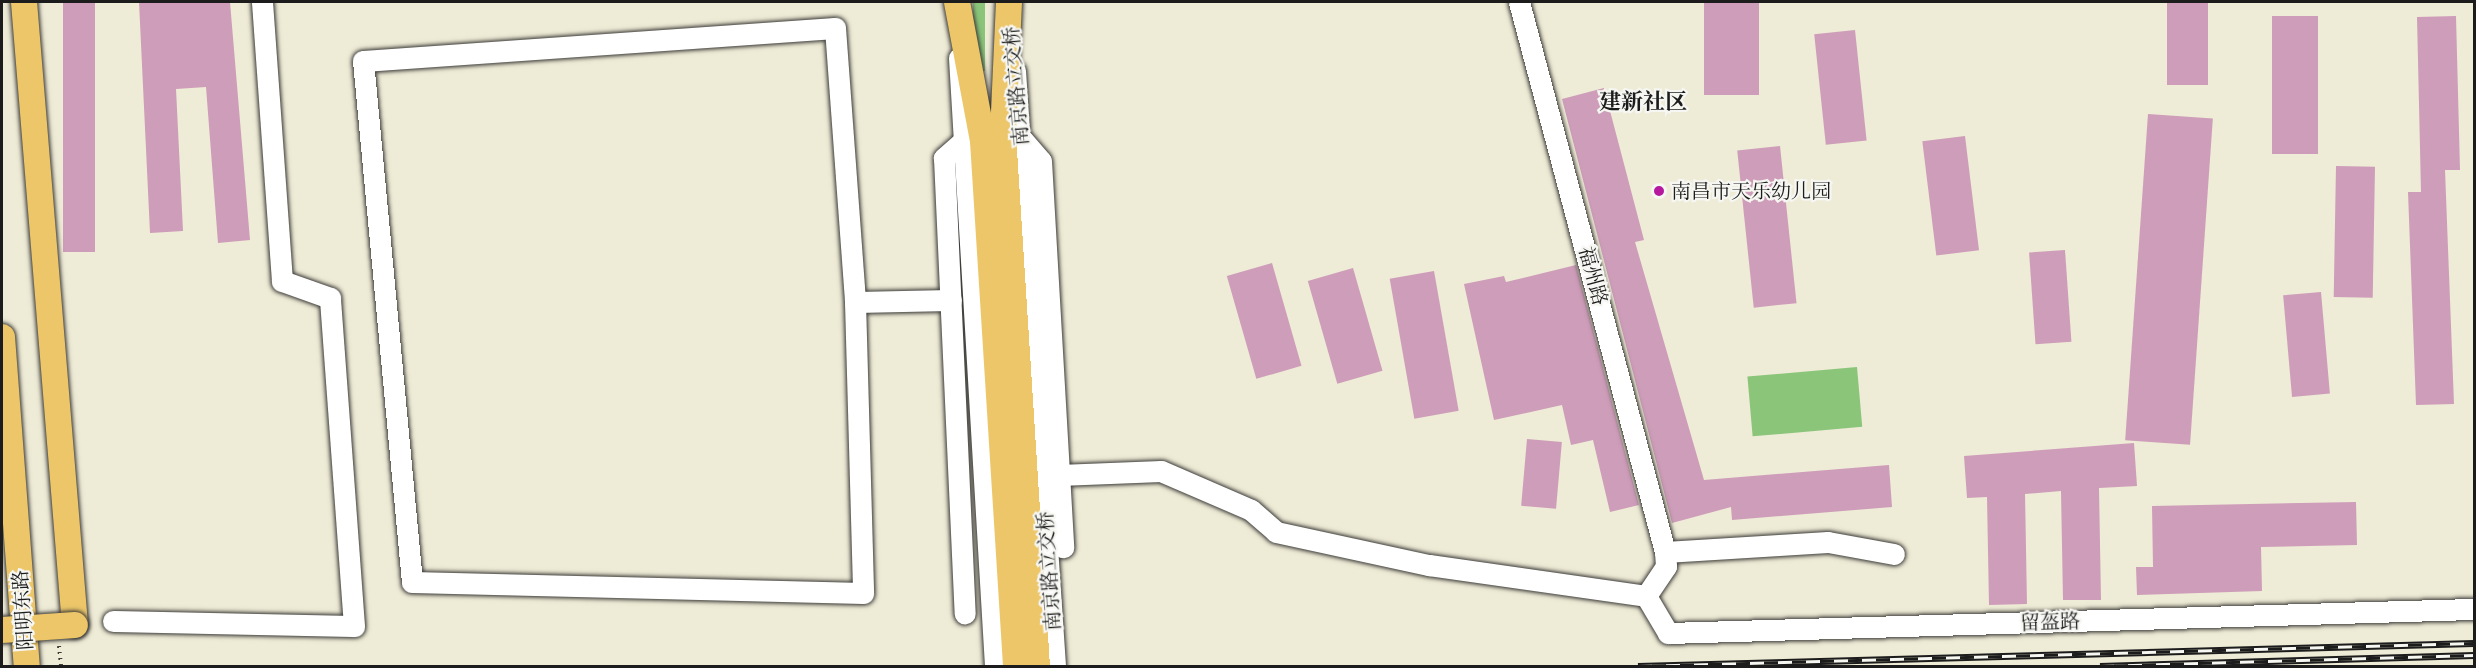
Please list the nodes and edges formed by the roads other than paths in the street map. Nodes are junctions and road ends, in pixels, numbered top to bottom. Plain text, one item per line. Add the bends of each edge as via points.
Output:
1 (24, 2) edge
2 (262, 2) edge
3 (1519, 2) edge
4 (1009, 8) edge
5 (958, 12) edge
6 (1021, 138) junction
7 (961, 143) junction
8 (951, 300) junction
9 (855, 302) junction
10 (2, 337) edge
11 (1059, 475) junction
12 (1063, 547) dead end
13 (1665, 552) junction
14 (1894, 554) dead end
15 (1646, 596) junction
16 (2475, 609) edge
17 (965, 614) dead end
18 (113, 621) dead end
19 (2, 630) edge
20 (27, 666) edge
21 (995, 666) edge
22 (1016, 666) edge
23 (1037, 666) edge
24 (1055, 666) edge

1 - 19 main road, bridge via 75,625
2 - 18 street via 282,281 330,298 354,626
3 - 13 street, 福州路
4 - 6 street, 南京路立交桥
4 - 23 main road, 南京路立交桥 via 1003,135
5 - 7 street, 南京路立交桥
5 - 22 main road, 南京路立交桥 via 983,141
6 - 11 street via 1041,161
6 - 24 street, 南京路立交桥
7 - 8 street via 944,158
7 - 21 street, 南京路立交桥
8 - 9 street
8 - 17 street
9 - 9 street via 835,28 363,61 412,582 863,594
10 - 20 main road, 阳明东路
11 - 12 street
11 - 15 street via 1161,471 1251,510 1276,532 1429,565
13 - 14 street via 1828,542
13 - 15 street via 1666,566
15 - 16 street, 留盔路 via 1668,633

